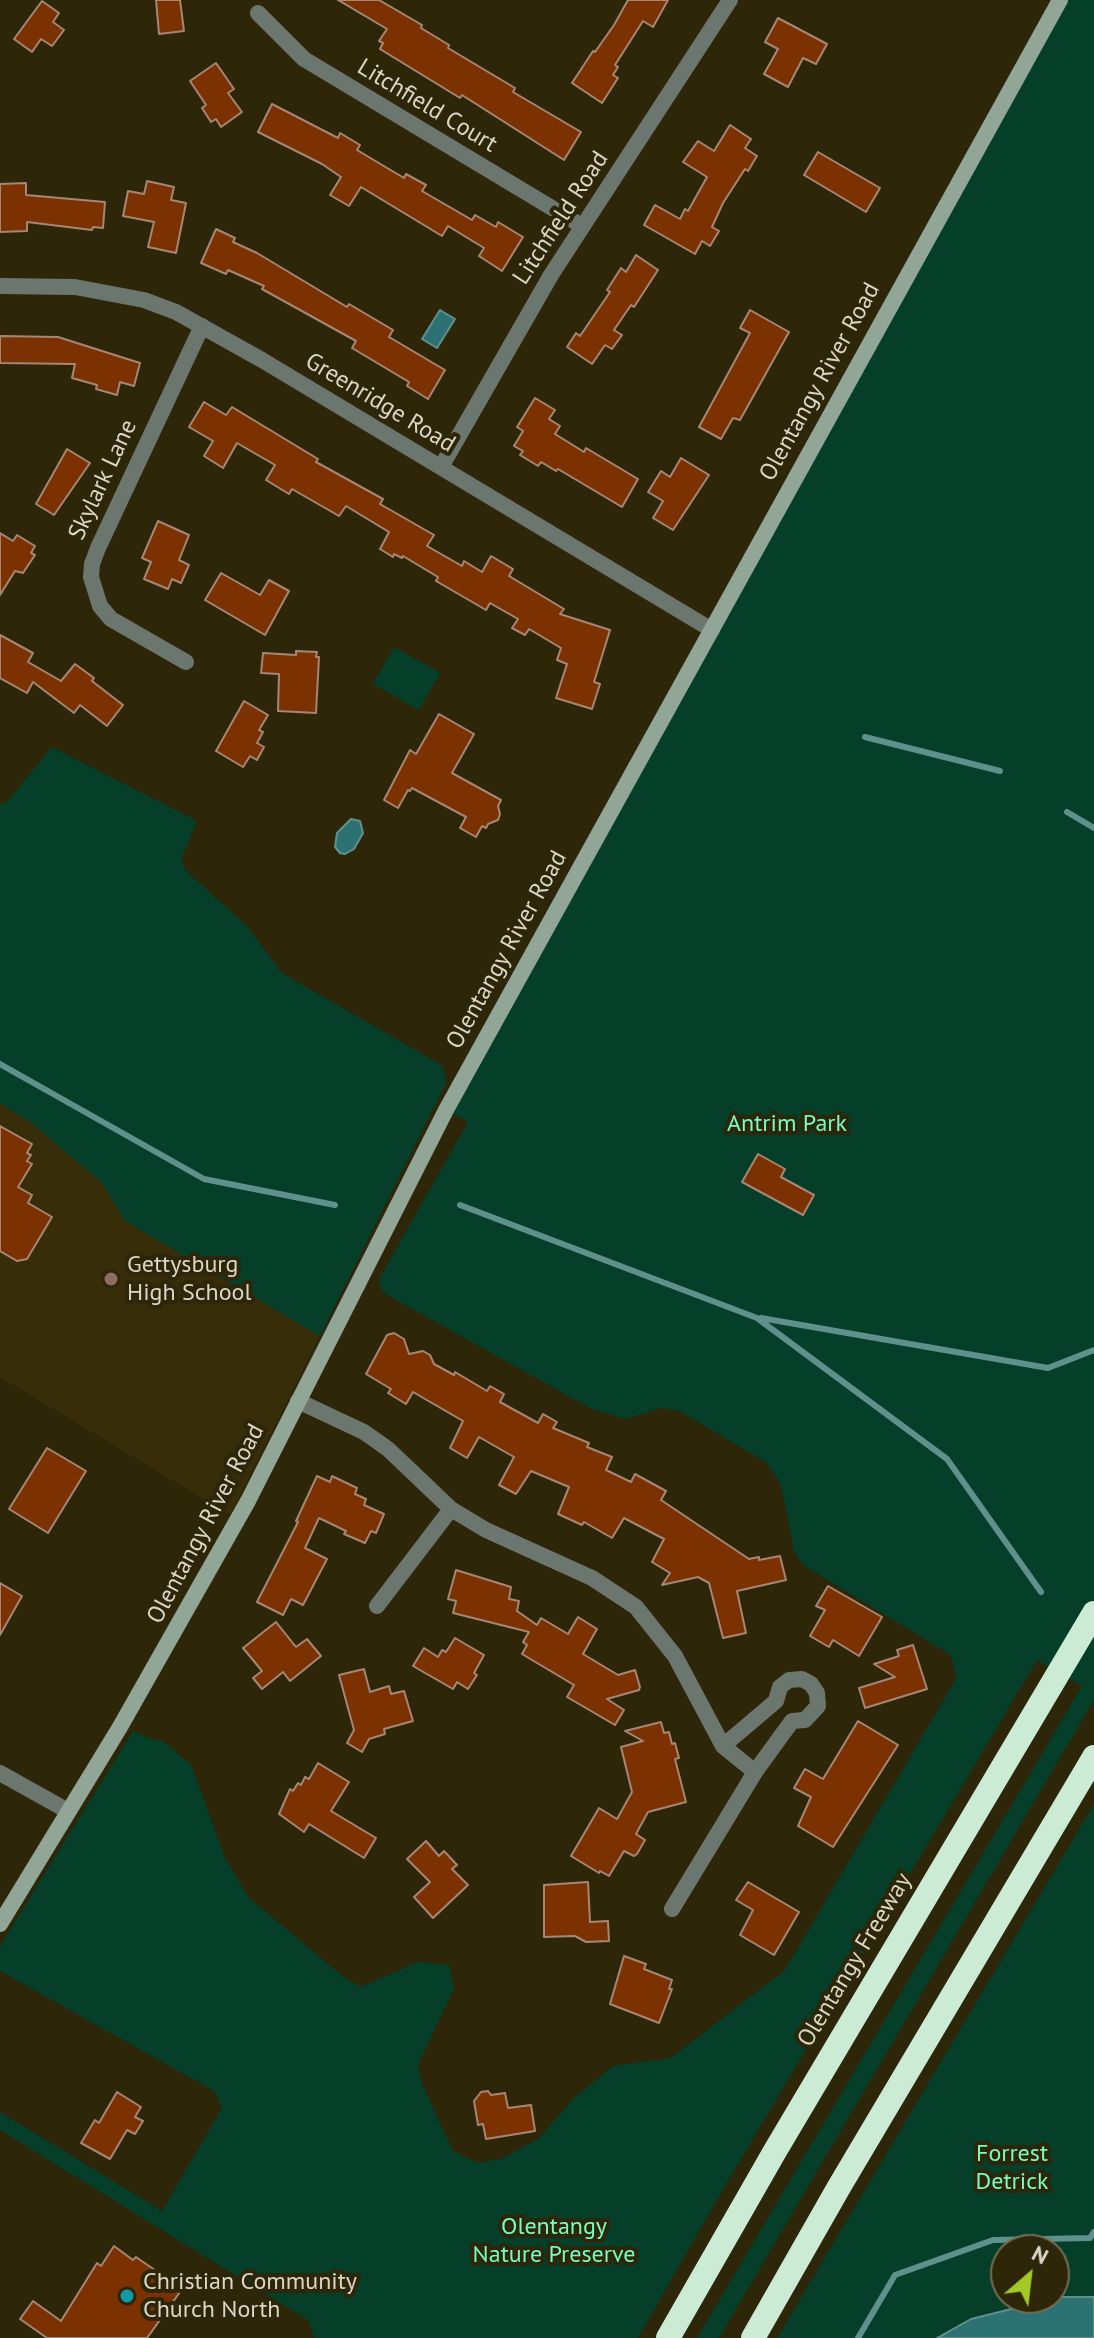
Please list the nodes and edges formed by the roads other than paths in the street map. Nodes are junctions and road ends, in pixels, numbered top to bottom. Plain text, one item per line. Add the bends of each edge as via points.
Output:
1 (730, 0) edge
2 (1060, 0) edge
3 (258, 13) dead end
4 (582, 226) junction
5 (0, 286) edge
6 (202, 326) junction
7 (441, 467) junction
8 (712, 630) junction
9 (186, 662) dead end
10 (298, 1401) junction
11 (451, 1509) junction
12 (377, 1606) dead end
13 (1094, 1613) edge
14 (723, 1746) junction
15 (1094, 1757) edge
16 (755, 1772) junction
17 (0, 1773) edge
18 (68, 1811) junction
19 (672, 1909) dead end
20 (0, 1924) edge
21 (668, 2338) edge
22 (753, 2338) edge

1 - 4 street, Litchfield Road
2 - 8 main road, Olentangy River Road
3 - 4 street, Litchfield Court via 304,59
4 - 7 street, Litchfield Road
5 - 6 street, Greenridge Road via 109,293 144,300
6 - 7 street, Greenridge Road
6 - 9 street, Skylark Lane via 98,548 91,577 100,606 111,619
7 - 8 street, Greenridge Road
8 - 10 main road, Olentangy River Road via 446,1110
10 - 11 street via 364,1432
10 - 18 main road, Olentangy River Road via 172,1638
11 - 12 street
11 - 14 street via 592,1578 636,1607 675,1656
13 - 21 highway, Olentangy Freeway
14 - 16 street
14 - 16 street via 776,1701 789,1680 811,1684 818,1706 805,1720 792,1721
15 - 22 highway
16 - 19 street
17 - 18 street
18 - 20 main road, Olentangy River Road

